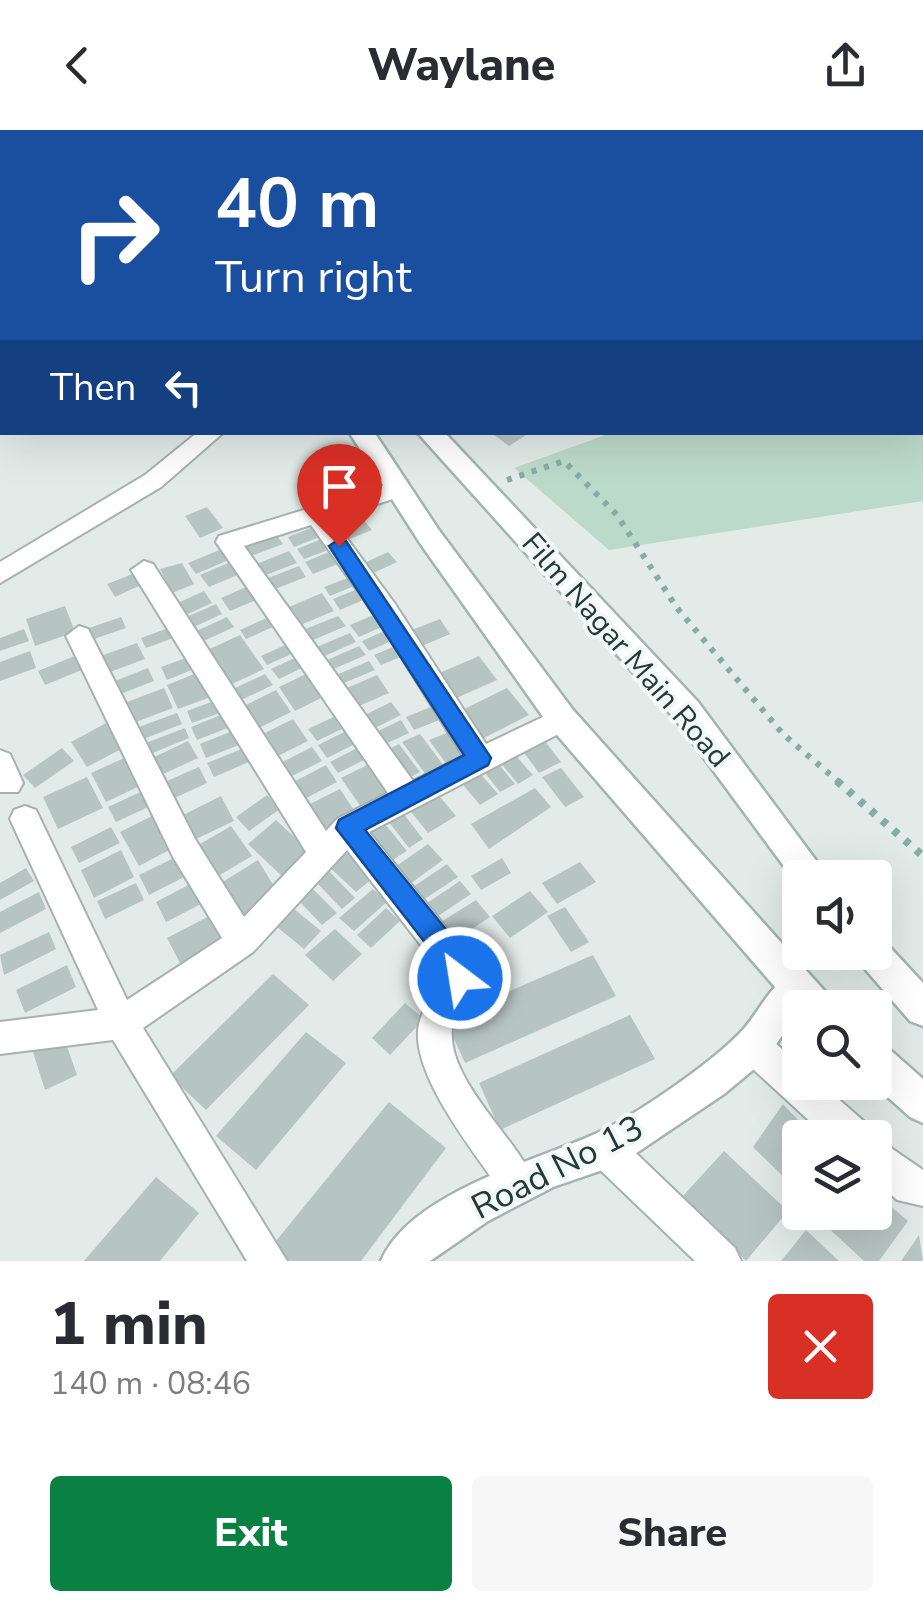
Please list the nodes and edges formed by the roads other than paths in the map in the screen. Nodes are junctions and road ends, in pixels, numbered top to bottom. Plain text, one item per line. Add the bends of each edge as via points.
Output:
1 (209, 435) edge
2 (364, 435) edge
3 (431, 435) edge
4 (398, 489) junction
5 (316, 514) junction
6 (144, 570) dead end
7 (0, 574) edge
8 (79, 636) dead end
9 (562, 719) junction
10 (480, 758) junction
11 (408, 798) junction
12 (25, 819) dead end
13 (348, 828) junction
14 (323, 852) junction
15 (799, 860) edge
16 (242, 942) junction
17 (888, 970) edge
18 (799, 990) edge
19 (923, 1009) edge
20 (782, 1020) edge
21 (122, 1023) junction
22 (0, 1038) edge
23 (753, 1046) junction
24 (892, 1076) edge
25 (923, 1104) edge
26 (836, 1120) edge
27 (606, 1150) junction
28 (892, 1171) edge
29 (518, 1184) junction
30 (923, 1188) edge
31 (268, 1261) edge
32 (402, 1261) edge
33 (722, 1261) edge

1 - 7 street via 153,481
2 - 4 main road
3 - 15 main road, Film Nagar Main Road via 687,711
4 - 5 street
4 - 9 main road
5 - 10 street
5 - 11 street via 228,542
6 - 14 street
8 - 16 street via 184,848
9 - 10 street
9 - 18 main road
10 - 11 street
11 - 13 street
12 - 21 street
13 - 14 street
13 - 29 street via 457,962 460,978 438,1016 434,1042 449,1078
14 - 16 street
16 - 21 street
17 - 19 main road
20 - 23 main road, Road No 13
21 - 22 street
21 - 31 street
23 - 26 street
23 - 27 main road, Road No 13
24 - 25 main road
27 - 29 main road, Road No 13
27 - 33 street
28 - 30 street via 910,1187
29 - 32 main road, Road No 13 via 426,1236

